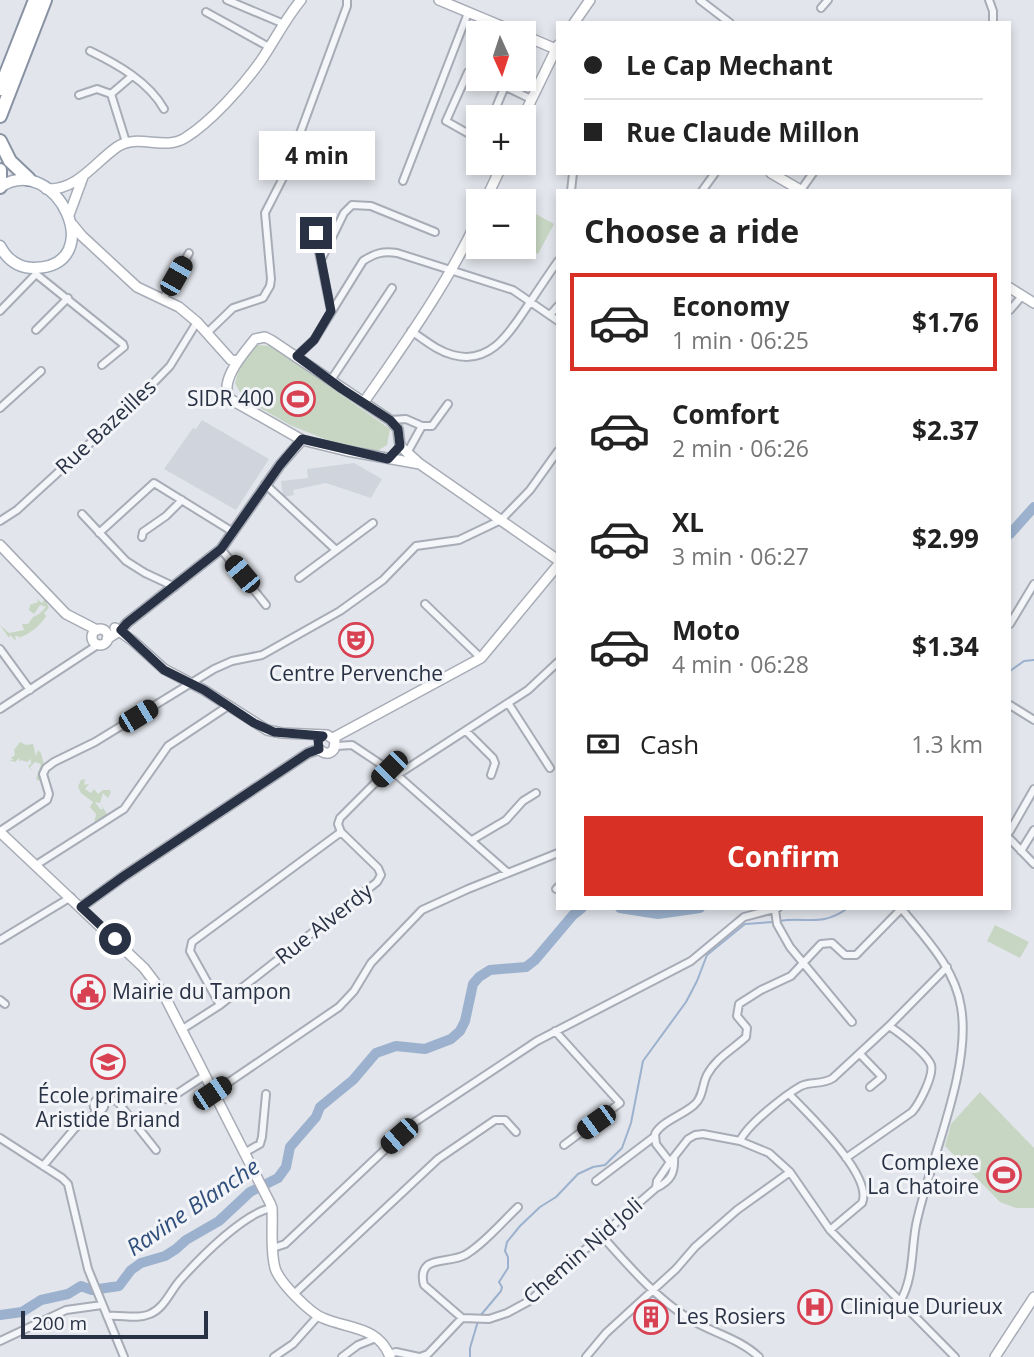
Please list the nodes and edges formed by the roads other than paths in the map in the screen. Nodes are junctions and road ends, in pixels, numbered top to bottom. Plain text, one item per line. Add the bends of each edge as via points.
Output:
1 (35, 0) edge
2 (45, 0) edge
3 (227, 0) edge
4 (301, 0) edge
5 (347, 0) edge
6 (440, 0) edge
7 (590, 0) edge
8 (700, 0) edge
9 (828, 0) edge
10 (989, 0) edge
11 (821, 8) dead end
12 (206, 12) dead end
13 (468, 13) junction
14 (488, 21) edge
15 (575, 21) edge
16 (727, 21) edge
17 (993, 21) edge
18 (284, 24) junction
19 (536, 40) edge
20 (269, 47) junction
21 (556, 48) edge
22 (556, 50) edge
23 (90, 51) dead end
24 (132, 76) junction
25 (466, 76) edge
26 (0, 89) edge
27 (515, 91) edge
28 (111, 94) junction
29 (79, 95) dead end
30 (531, 99) junction
31 (528, 105) edge
32 (164, 109) dead end
33 (0, 116) edge
34 (466, 132) edge
35 (0, 141) edge
36 (126, 142) junction
37 (0, 170) edge
38 (775, 175) edge
39 (84, 176) junction
40 (29, 179) junction
41 (403, 181) dead end
42 (0, 187) edge
43 (46, 189) junction
44 (799, 189) edge
45 (71, 219) junction
46 (435, 232) dead end
47 (316, 233) dead end
48 (466, 243) edge
49 (90, 244) junction
50 (71, 245) junction
51 (0, 246) edge
52 (189, 253) dead end
53 (321, 260) junction
54 (12, 262) junction
55 (556, 264) edge
56 (0, 268) edge
57 (451, 270) junction
58 (36, 271) junction
59 (392, 288) dead end
60 (1011, 289) edge
61 (1022, 296) junction
62 (68, 298) junction
63 (163, 299) junction
64 (531, 301) junction
65 (1034, 303) edge
66 (556, 308) edge
67 (1011, 309) edge
68 (0, 311) edge
69 (331, 311) junction
70 (550, 316) junction
71 (556, 320) edge
72 (197, 322) junction
73 (36, 330) dead end
74 (411, 330) junction
75 (207, 333) junction
76 (297, 356) junction
77 (235, 360) junction
78 (102, 365) dead end
79 (41, 371) dead end
80 (331, 380) junction
81 (364, 402) junction
82 (448, 404) dead end
83 (0, 408) edge
84 (390, 420) junction
85 (422, 425) junction
86 (278, 428) junction
87 (302, 439) junction
88 (404, 449) junction
89 (556, 454) edge
90 (388, 459) junction
91 (420, 464) junction
92 (266, 485) junction
93 (182, 500) junction
94 (82, 514) dead end
95 (501, 520) junction
96 (0, 521) edge
97 (373, 523) dead end
98 (99, 533) junction
99 (233, 533) junction
100 (142, 537) dead end
101 (0, 545) edge
102 (223, 547) junction
103 (336, 550) junction
104 (556, 561) edge
105 (556, 565) edge
106 (299, 578) dead end
107 (1034, 584) edge
108 (175, 587) junction
109 (425, 604) dead end
110 (266, 605) dead end
111 (1011, 622) edge
112 (121, 627) junction
113 (98, 634) junction
114 (0, 649) edge
115 (481, 658) junction
116 (556, 664) edge
117 (191, 683) junction
118 (30, 690) junction
119 (508, 703) junction
120 (228, 706) junction
121 (1011, 706) edge
122 (0, 709) edge
123 (1034, 720) edge
124 (348, 730) junction
125 (466, 731) junction
126 (325, 741) junction
127 (350, 743) junction
128 (550, 768) dead end
129 (389, 769) junction
130 (397, 775) junction
131 (491, 775) dead end
132 (1034, 789) edge
133 (536, 793) dead end
134 (1011, 829) edge
135 (1034, 830) edge
136 (0, 832) edge
137 (341, 832) junction
138 (472, 840) junction
139 (1011, 840) edge
140 (1020, 851) junction
141 (556, 854) edge
142 (1034, 864) edge
143 (36, 865) junction
144 (508, 873) junction
145 (71, 897) junction
146 (81, 907) junction
147 (900, 910) edge
148 (904, 910) edge
149 (777, 914) edge
150 (0, 940) edge
151 (804, 962) junction
152 (947, 967) junction
153 (220, 1005) junction
154 (852, 1022) dead end
155 (890, 1026) junction
156 (181, 1030) junction
157 (555, 1031) junction
158 (860, 1054) junction
159 (204, 1076) junction
160 (870, 1087) dead end
161 (212, 1093) junction
162 (267, 1094) dead end
163 (790, 1095) junction
164 (102, 1101) junction
165 (117, 1101) junction
166 (94, 1105) junction
167 (99, 1111) junction
168 (85, 1121) junction
169 (516, 1132) dead end
170 (654, 1137) junction
171 (0, 1138) edge
172 (740, 1141) junction
173 (564, 1145) dead end
174 (156, 1150) dead end
175 (244, 1153) junction
176 (846, 1158) junction
177 (672, 1159) junction
178 (43, 1166) junction
179 (790, 1172) junction
180 (596, 1181) dead end
181 (271, 1205) junction
182 (519, 1207) dead end
183 (830, 1230) junction
184 (602, 1236) junction
185 (273, 1248) junction
186 (653, 1289) junction
187 (294, 1294) junction
188 (1034, 1297) edge
189 (900, 1302) junction
190 (102, 1305) junction
191 (107, 1316) junction
192 (318, 1316) junction
193 (462, 1318) junction
194 (376, 1338) junction
195 (0, 1341) edge
196 (390, 1356) edge
197 (956, 1356) edge
198 (995, 1356) edge
199 (124, 1357) edge
200 (274, 1357) edge
201 (342, 1357) edge
202 (419, 1357) edge
203 (586, 1357) edge
204 (759, 1357) edge

1 - 26 highway
2 - 33 highway
3 - 18 street
4 - 18 street
5 - 75 street via 285,174 265,213 270,286 264,298 233,308
6 - 13 street
7 - 15 street
8 - 16 street
9 - 11 street
10 - 17 street
12 - 20 street
13 - 14 street
13 - 41 street
18 - 20 street
19 - 21 street
20 - 36 street via 247,78 188,135 176,142
22 - 30 street
23 - 24 street
24 - 28 street
24 - 32 street
25 - 34 street via 446,121
27 - 30 street
28 - 29 street via 97,89
28 - 36 street
30 - 31 street
35 - 40 highway via 10,161
36 - 39 street
37 - 42 highway
38 - 44 street
39 - 43 street via 65,187
39 - 45 street
40 - 42 main road
40 - 43 main road
43 - 45 main road
45 - 49 street
45 - 50 main road
46 - 53 street via 371,206 352,205 344,212
47 - 53 street
48 - 57 street
49 - 50 street
49 - 63 street via 137,287
50 - 58 main road via 58,262
51 - 54 main road
52 - 63 street
53 - 69 street
54 - 56 main road
54 - 58 main road
55 - 64 street
57 - 64 street via 513,289
57 - 69 street via 397,253 373,254 355,271
57 - 74 street
58 - 62 street
58 - 68 street
59 - 80 street
60 - 61 street
61 - 65 street
61 - 67 street
62 - 73 street
62 - 78 street via 123,344 120,352
63 - 72 street
64 - 70 street
64 - 74 street via 505,340 472,357 440,351
66 - 70 street
69 - 76 street via 314,340
70 - 71 street
72 - 75 street
72 - 96 street, Rue Bazeilles via 170,366 144,393 18,510
74 - 81 street
75 - 77 street
76 - 77 street via 259,337
76 - 80 street
77 - 86 street via 226,388 230,399
79 - 83 street
80 - 81 street
81 - 84 street
82 - 85 street via 432,426
84 - 85 street via 407,419
84 - 88 street
85 - 88 street
86 - 87 street
86 - 92 street via 290,447
87 - 90 street
87 - 92 street
88 - 90 street
88 - 91 street
89 - 95 street
90 - 91 street
91 - 95 street
92 - 99 street
92 - 103 street
93 - 98 street via 154,483
93 - 99 street
93 - 100 street
94 - 98 street
95 - 104 street
95 - 117 street via 459,540 416,545 383,580 340,611 270,651 222,665
97 - 103 street
98 - 108 street via 135,568
99 - 102 street
101 - 113 street via 66,614
102 - 108 street
102 - 110 street
103 - 106 street
105 - 115 street
107 - 111 street
108 - 112 street
109 - 115 street
112 - 113 street
112 - 117 street via 164,670
113 - 118 street
114 - 118 street
115 - 124 street
116 - 119 street
117 - 120 street
117 - 136 street via 46,768 47,800
118 - 122 street
119 - 125 street
119 - 128 street
120 - 126 street via 267,730
120 - 143 street via 168,746 124,809
121 - 123 street
124 - 126 street
124 - 127 street
125 - 130 street
125 - 131 street via 493,758
126 - 127 street
126 - 146 street
127 - 129 street
129 - 130 street
129 - 137 street via 338,821
130 - 138 street
132 - 134 street
133 - 138 street via 506,820
135 - 140 street
136 - 143 street
137 - 153 street via 192,942 190,951
137 - 153 street, Rue Alverdy via 378,868 377,882
138 - 144 street
139 - 140 street
140 - 142 street
141 - 144 street
143 - 145 street
144 - 161 street via 422,910 390,942 339,1007
145 - 146 street
145 - 150 street
146 - 156 street via 155,980
147 - 151 street via 856,955 848,956 836,944 825,943
148 - 152 street
149 - 151 street via 790,947
149 - 157 street via 748,915 691,961
151 - 154 street
151 - 170 street via 791,976 739,1004 737,1016 747,1028 746,1037 720,1057 706,1076 698,1102 659,1127
152 - 155 street
152 - 189 street via 961,1006 963,1042 916,1228 911,1276
153 - 156 street, Rue Alverdy
155 - 158 street
155 - 176 street via 928,1061 931,1074 912,1112
156 - 159 street
157 - 173 street via 620,1103
157 - 185 street via 412,1125 285,1244
158 - 160 street via 882,1077
158 - 163 street via 829,1082 802,1086
159 - 161 street
159 - 165 street via 169,1099
161 - 175 street
162 - 175 street via 260,1144
163 - 172 street via 753,1122
163 - 176 street
164 - 165 street
164 - 166 street
164 - 167 street via 105,1107
165 - 174 street
166 - 167 street
166 - 168 street
167 - 168 street
168 - 178 street
169 - 187 street via 505,1120 495,1120 438,1159
170 - 177 street
170 - 180 street
171 - 178 street
172 - 177 street via 695,1135
172 - 179 street via 769,1153
175 - 181 street
176 - 183 street via 865,1196
177 - 184 street, Chemin Nid Joli via 656,1188
178 - 190 street via 70,1189 88,1269
179 - 183 street
179 - 186 street via 737,1210
181 - 185 street
181 - 191 street via 237,1225 182,1278 157,1311 139,1317
182 - 193 street via 468,1253 424,1270 424,1285
183 - 189 street
184 - 186 street
184 - 193 street, Chemin Nid Joli via 531,1300 489,1319
185 - 187 street via 278,1276
186 - 203 street
186 - 204 street via 685,1317 750,1348
187 - 192 street
188 - 198 street
189 - 197 street
190 - 191 street
190 - 195 street via 66,1310
191 - 199 street
192 - 194 street
192 - 200 street
193 - 202 street via 428,1354
194 - 196 street
194 - 201 street
196 - 202 street via 396,1352

